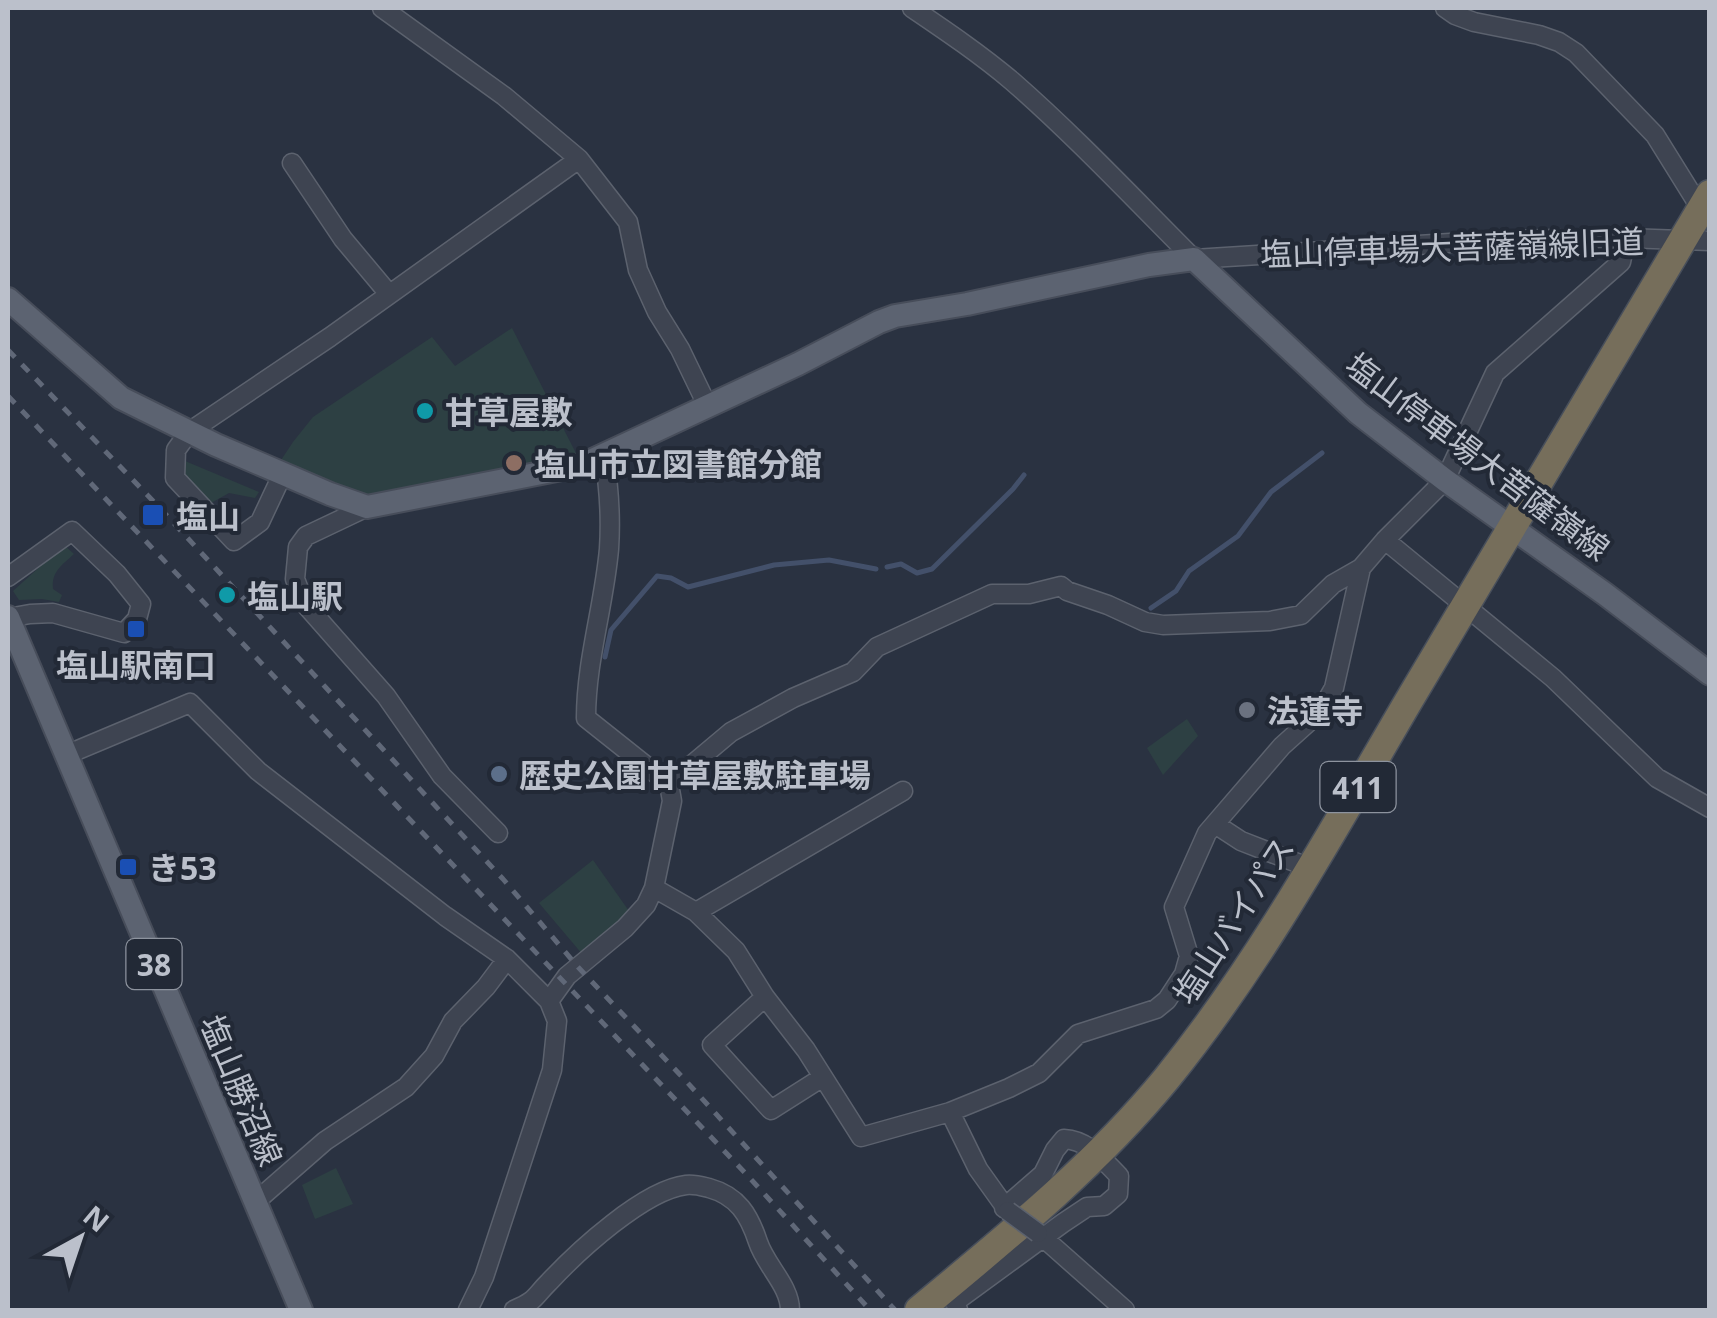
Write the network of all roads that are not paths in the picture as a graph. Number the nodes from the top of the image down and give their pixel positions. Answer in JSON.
{"nodes":[{"id":1,"x":382,"y":8,"type":"edge"},
{"id":2,"x":912,"y":8,"type":"edge"},
{"id":3,"x":1445,"y":8,"type":"edge"},
{"id":4,"x":579,"y":159,"type":"junction"},
{"id":5,"x":292,"y":163,"type":"dead end"},
{"id":6,"x":1705,"y":202,"type":"edge"},
{"id":7,"x":1626,"y":238,"type":"junction"},
{"id":8,"x":1696,"y":240,"type":"edge"},
{"id":9,"x":1194,"y":259,"type":"junction"},
{"id":10,"x":389,"y":294,"type":"junction"},
{"id":11,"x":8,"y":299,"type":"edge"},
{"id":12,"x":708,"y":407,"type":"junction"},
{"id":13,"x":189,"y":432,"type":"junction"},
{"id":14,"x":604,"y":457,"type":"junction"},
{"id":15,"x":283,"y":473,"type":"junction"},
{"id":16,"x":1445,"y":480,"type":"junction"},
{"id":17,"x":367,"y":507,"type":"junction"},
{"id":18,"x":1512,"y":528,"type":"junction"},
{"id":19,"x":1385,"y":540,"type":"junction"},
{"id":20,"x":1361,"y":568,"type":"junction"},
{"id":21,"x":8,"y":578,"type":"edge"},
{"id":22,"x":1466,"y":605,"type":"junction"},
{"id":23,"x":8,"y":617,"type":"edge"},
{"id":24,"x":1710,"y":674,"type":"edge"},
{"id":25,"x":66,"y":755,"type":"junction"},
{"id":26,"x":669,"y":784,"type":"junction"},
{"id":27,"x":903,"y":792,"type":"dead end"},
{"id":28,"x":1710,"y":808,"type":"edge"},
{"id":29,"x":1215,"y":824,"type":"junction"},
{"id":30,"x":498,"y":833,"type":"dead end"},
{"id":31,"x":1310,"y":868,"type":"junction"},
{"id":32,"x":654,"y":888,"type":"junction"},
{"id":33,"x":696,"y":912,"type":"junction"},
{"id":34,"x":507,"y":958,"type":"junction"},
{"id":35,"x":765,"y":997,"type":"junction"},
{"id":36,"x":549,"y":1001,"type":"junction"},
{"id":37,"x":824,"y":1077,"type":"junction"},
{"id":38,"x":950,"y":1112,"type":"junction"},
{"id":39,"x":1098,"y":1154,"type":"junction"},
{"id":40,"x":254,"y":1203,"type":"junction"},
{"id":41,"x":1006,"y":1210,"type":"junction"},
{"id":42,"x":1041,"y":1235,"type":"junction"},
{"id":43,"x":953,"y":1308,"type":"edge"},
{"id":44,"x":300,"y":1310,"type":"edge"},
{"id":45,"x":468,"y":1310,"type":"edge"},
{"id":46,"x":514,"y":1310,"type":"edge"},
{"id":47,"x":790,"y":1310,"type":"edge"},
{"id":48,"x":919,"y":1310,"type":"edge"},
{"id":49,"x":1125,"y":1310,"type":"edge"}],
"edges":[{"from":1,"to":4,"type":"street"},
{"from":2,"to":9,"type":"street"},
{"from":3,"to":6,"type":"street"},
{"from":4,"to":10,"type":"street"},
{"from":4,"to":12,"type":"street"},
{"from":5,"to":10,"type":"street"},
{"from":6,"to":8,"type":"highway","name":"塩山バイパス","number":"411"},
{"from":7,"to":8,"type":"street","name":"塩山停車場大菩薩嶺線旧道"},
{"from":7,"to":9,"type":"street","name":"塩山停車場大菩薩嶺線旧道"},
{"from":7,"to":16,"type":"street"},
{"from":8,"to":18,"type":"highway","name":"塩山バイパス","number":"411"},
{"from":9,"to":12,"type":"main road"},
{"from":9,"to":16,"type":"main road","name":"塩山停車場大菩薩嶺線"},
{"from":10,"to":13,"type":"street"},
{"from":11,"to":13,"type":"main road"},
{"from":12,"to":14,"type":"main road"},
{"from":13,"to":15,"type":"main road"},
{"from":13,"to":15,"type":"street"},
{"from":14,"to":17,"type":"main road"},
{"from":14,"to":26,"type":"street"},
{"from":15,"to":17,"type":"main road"},
{"from":16,"to":18,"type":"main road","name":"塩山停車場大菩薩嶺線"},
{"from":16,"to":19,"type":"street"},
{"from":17,"to":30,"type":"street"},
{"from":18,"to":22,"type":"highway","name":"塩山バイパス","number":"411"},
{"from":18,"to":24,"type":"main road","name":"塩山停車場大菩薩嶺線"},
{"from":19,"to":20,"type":"street"},
{"from":19,"to":22,"type":"street"},
{"from":20,"to":26,"type":"street"},
{"from":20,"to":29,"type":"street"},
{"from":21,"to":23,"type":"street"},
{"from":22,"to":28,"type":"street"},
{"from":22,"to":31,"type":"highway","name":"塩山バイパス","number":"411"},
{"from":23,"to":25,"type":"main road","name":"塩山勝沼線","number":"38"},
{"from":25,"to":34,"type":"street"},
{"from":25,"to":40,"type":"main road","name":"塩山勝沼線","number":"38"},
{"from":26,"to":32,"type":"street"},
{"from":27,"to":33,"type":"street"},
{"from":29,"to":31,"type":"street"},
{"from":29,"to":38,"type":"street"},
{"from":31,"to":39,"type":"highway","name":"塩山バイパス","number":"411"},
{"from":32,"to":33,"type":"street"},
{"from":32,"to":36,"type":"street"},
{"from":33,"to":35,"type":"street"},
{"from":34,"to":36,"type":"street"},
{"from":34,"to":40,"type":"street"},
{"from":35,"to":37,"type":"street"},
{"from":35,"to":37,"type":"street"},
{"from":36,"to":45,"type":"street"},
{"from":37,"to":38,"type":"street"},
{"from":38,"to":41,"type":"street"},
{"from":39,"to":41,"type":"street"},
{"from":39,"to":42,"type":"street"},
{"from":39,"to":48,"type":"highway","name":"塩山バイパス","number":"411"},
{"from":40,"to":44,"type":"main road","name":"塩山勝沼線","number":"38"},
{"from":41,"to":42,"type":"street","bridge":true},
{"from":42,"to":43,"type":"street"},
{"from":42,"to":49,"type":"street"},
{"from":46,"to":47,"type":"street"}]}
